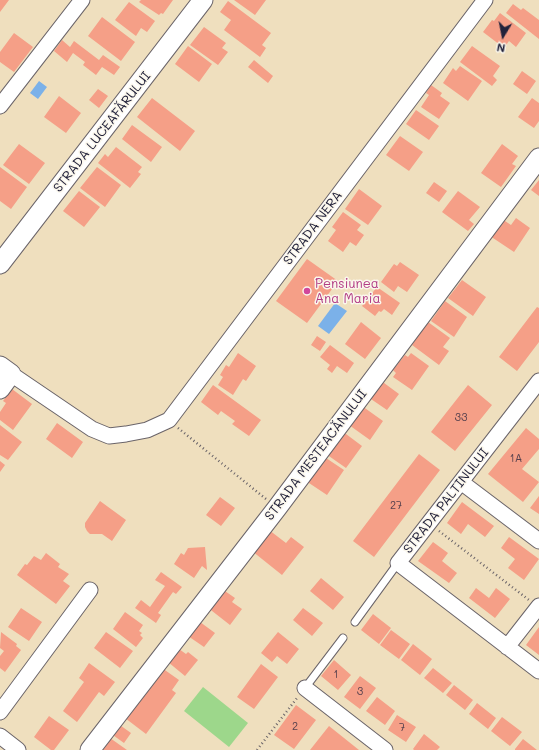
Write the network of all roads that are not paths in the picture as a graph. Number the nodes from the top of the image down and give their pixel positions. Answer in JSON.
{"nodes":[{"id":1,"x":82,"y":0,"type":"edge"},
{"id":2,"x":203,"y":0,"type":"edge"},
{"id":3,"x":485,"y":0,"type":"edge"},
{"id":4,"x":0,"y":106,"type":"edge"},
{"id":5,"x":539,"y":158,"type":"edge"},
{"id":6,"x":0,"y":264,"type":"edge"},
{"id":7,"x":6,"y":370,"type":"edge"},
{"id":8,"x":539,"y":381,"type":"edge"},
{"id":9,"x":0,"y":389,"type":"edge"},
{"id":10,"x":461,"y":482,"type":"junction"},
{"id":11,"x":539,"y":541,"type":"edge"},
{"id":12,"x":398,"y":563,"type":"junction"},
{"id":13,"x":90,"y":590,"type":"dead end"},
{"id":14,"x":539,"y":606,"type":"edge"},
{"id":15,"x":355,"y":622,"type":"dead end"},
{"id":16,"x":343,"y":638,"type":"dead end"},
{"id":17,"x":507,"y":647,"type":"junction"},
{"id":18,"x":539,"y":671,"type":"edge"},
{"id":19,"x":305,"y":688,"type":"joint"},
{"id":20,"x":0,"y":712,"type":"edge"},
{"id":21,"x":0,"y":736,"type":"edge"},
{"id":22,"x":18,"y":750,"type":"edge"},
{"id":23,"x":90,"y":750,"type":"edge"},
{"id":24,"x":385,"y":750,"type":"edge"}],
"edges":[{"from":1,"to":4,"type":"street"},
{"from":2,"to":6,"type":"street","name":"STRADA LUCEAFĂRULUI"},
{"from":3,"to":7,"type":"street","name":"STRADA NERA"},
{"from":5,"to":23,"type":"street","name":"STRADA MESTEACĂNULUI"},
{"from":7,"to":9,"type":"street"},
{"from":8,"to":10,"type":"street","name":"STRADA PALTINULUI"},
{"from":10,"to":11,"type":"street"},
{"from":10,"to":12,"type":"street","name":"STRADA PALTINULUI"},
{"from":12,"to":15,"type":"lane","name":"STRADA PALTINULUI"},
{"from":12,"to":17,"type":"street"},
{"from":13,"to":20,"type":"street"},
{"from":14,"to":17,"type":"street"},
{"from":16,"to":19,"type":"lane"},
{"from":17,"to":18,"type":"street"},
{"from":19,"to":24,"type":"street"},
{"from":21,"to":22,"type":"street"}]}
